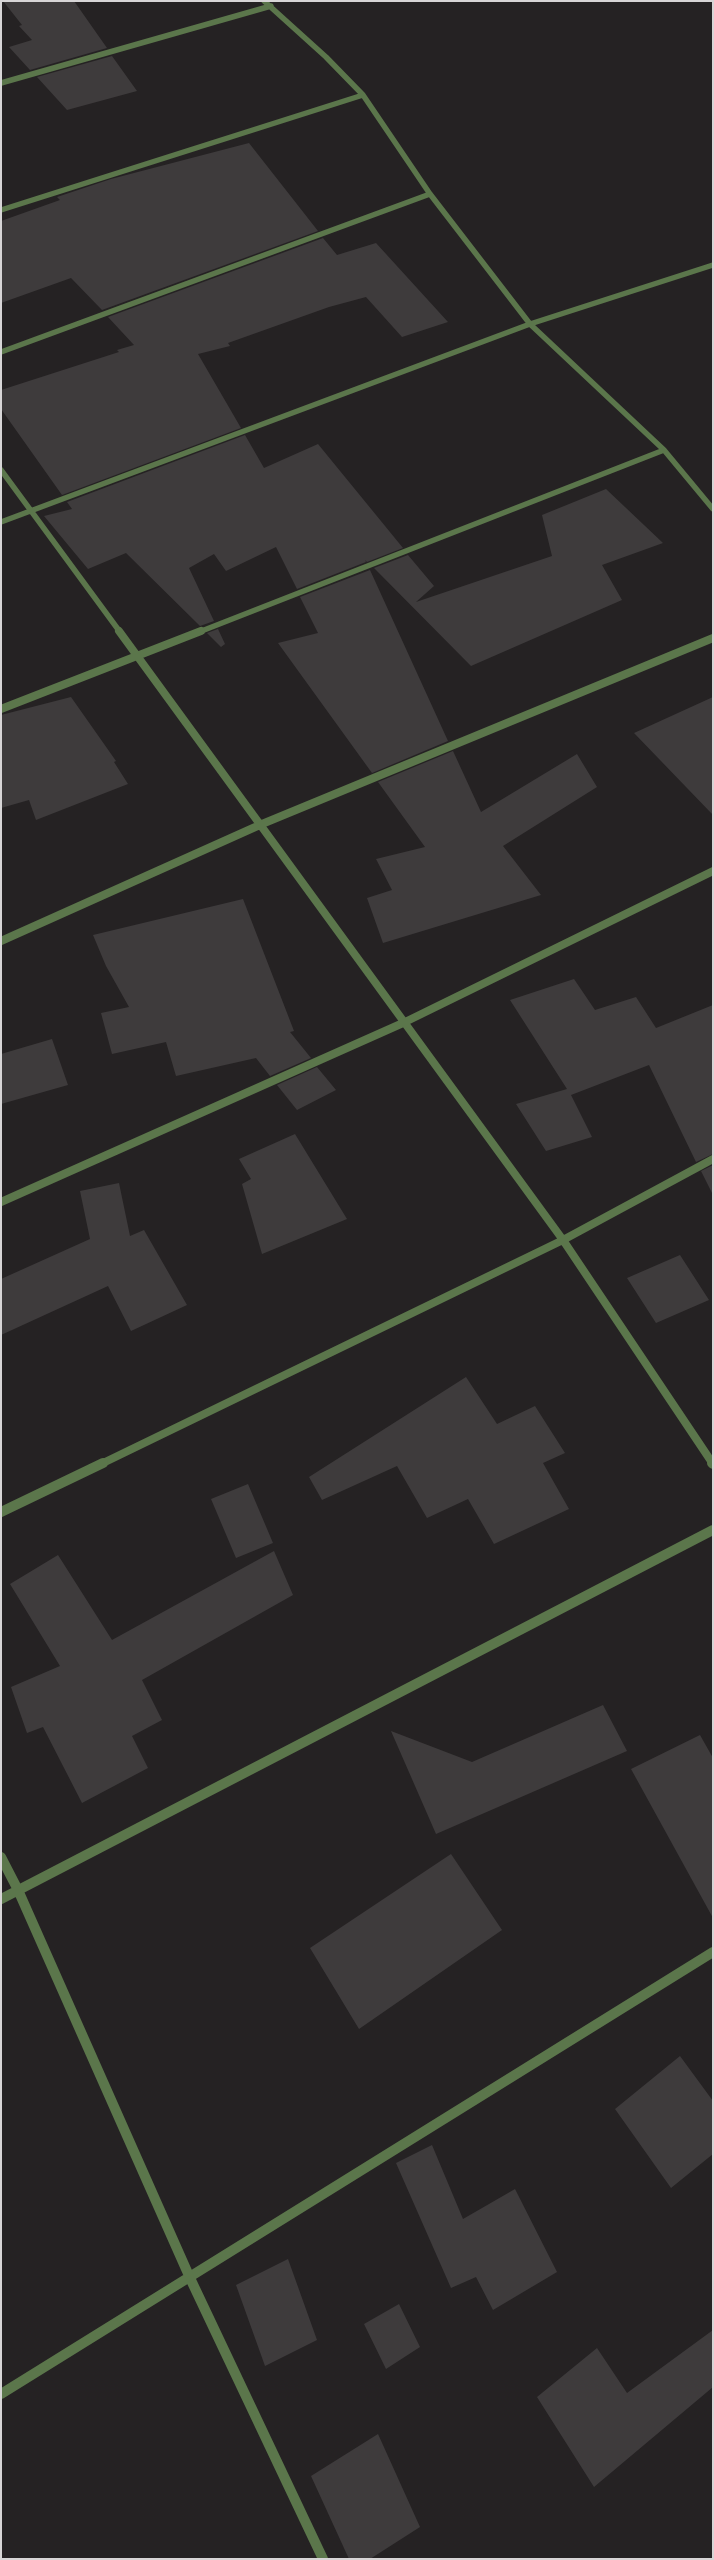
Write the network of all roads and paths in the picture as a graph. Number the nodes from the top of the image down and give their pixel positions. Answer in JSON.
{"nodes":[{"id":1,"x":264,"y":1,"type":"edge"},
{"id":2,"x":271,"y":6,"type":"junction"},
{"id":3,"x":1,"y":83,"type":"edge"},
{"id":4,"x":363,"y":95,"type":"junction"},
{"id":5,"x":430,"y":194,"type":"junction"},
{"id":6,"x":1,"y":210,"type":"edge"},
{"id":7,"x":713,"y":265,"type":"edge"},
{"id":8,"x":530,"y":324,"type":"junction"},
{"id":9,"x":1,"y":352,"type":"edge"},
{"id":10,"x":664,"y":450,"type":"junction"},
{"id":11,"x":1,"y":470,"type":"edge"},
{"id":12,"x":713,"y":509,"type":"edge"},
{"id":13,"x":30,"y":512,"type":"junction"},
{"id":14,"x":1,"y":522,"type":"edge"},
{"id":15,"x":713,"y":638,"type":"edge"},
{"id":16,"x":138,"y":655,"type":"junction"},
{"id":17,"x":1,"y":709,"type":"edge"},
{"id":18,"x":262,"y":824,"type":"junction"},
{"id":19,"x":713,"y":871,"type":"edge"},
{"id":20,"x":1,"y":941,"type":"edge"},
{"id":21,"x":403,"y":1023,"type":"junction"},
{"id":22,"x":713,"y":1159,"type":"edge"},
{"id":23,"x":1,"y":1202,"type":"edge"},
{"id":24,"x":563,"y":1240,"type":"junction"},
{"id":25,"x":713,"y":1464,"type":"edge"},
{"id":26,"x":1,"y":1512,"type":"edge"},
{"id":27,"x":713,"y":1530,"type":"edge"},
{"id":28,"x":1,"y":1857,"type":"edge"},
{"id":29,"x":18,"y":1890,"type":"junction"},
{"id":30,"x":1,"y":1899,"type":"edge"},
{"id":31,"x":713,"y":1952,"type":"edge"},
{"id":32,"x":190,"y":2278,"type":"junction"},
{"id":33,"x":1,"y":2394,"type":"edge"},
{"id":34,"x":323,"y":2559,"type":"edge"}],
"edges":[{"from":1,"to":2,"type":"street"},
{"from":2,"to":3,"type":"street"},
{"from":2,"to":4,"type":"street"},
{"from":4,"to":5,"type":"street"},
{"from":4,"to":6,"type":"street"},
{"from":5,"to":8,"type":"street"},
{"from":5,"to":9,"type":"street"},
{"from":7,"to":8,"type":"street"},
{"from":8,"to":10,"type":"street"},
{"from":8,"to":13,"type":"street"},
{"from":10,"to":12,"type":"street"},
{"from":10,"to":16,"type":"street"},
{"from":11,"to":13,"type":"street"},
{"from":13,"to":14,"type":"street"},
{"from":13,"to":16,"type":"street"},
{"from":15,"to":18,"type":"street"},
{"from":16,"to":17,"type":"street"},
{"from":16,"to":18,"type":"street"},
{"from":18,"to":20,"type":"street"},
{"from":18,"to":21,"type":"street"},
{"from":19,"to":21,"type":"street"},
{"from":21,"to":23,"type":"street"},
{"from":21,"to":24,"type":"street"},
{"from":22,"to":24,"type":"street"},
{"from":24,"to":25,"type":"street"},
{"from":24,"to":26,"type":"street"},
{"from":27,"to":29,"type":"street"},
{"from":28,"to":29,"type":"street"},
{"from":29,"to":30,"type":"street"},
{"from":29,"to":32,"type":"street"},
{"from":31,"to":32,"type":"street"},
{"from":32,"to":33,"type":"street"},
{"from":32,"to":34,"type":"street"}]}
